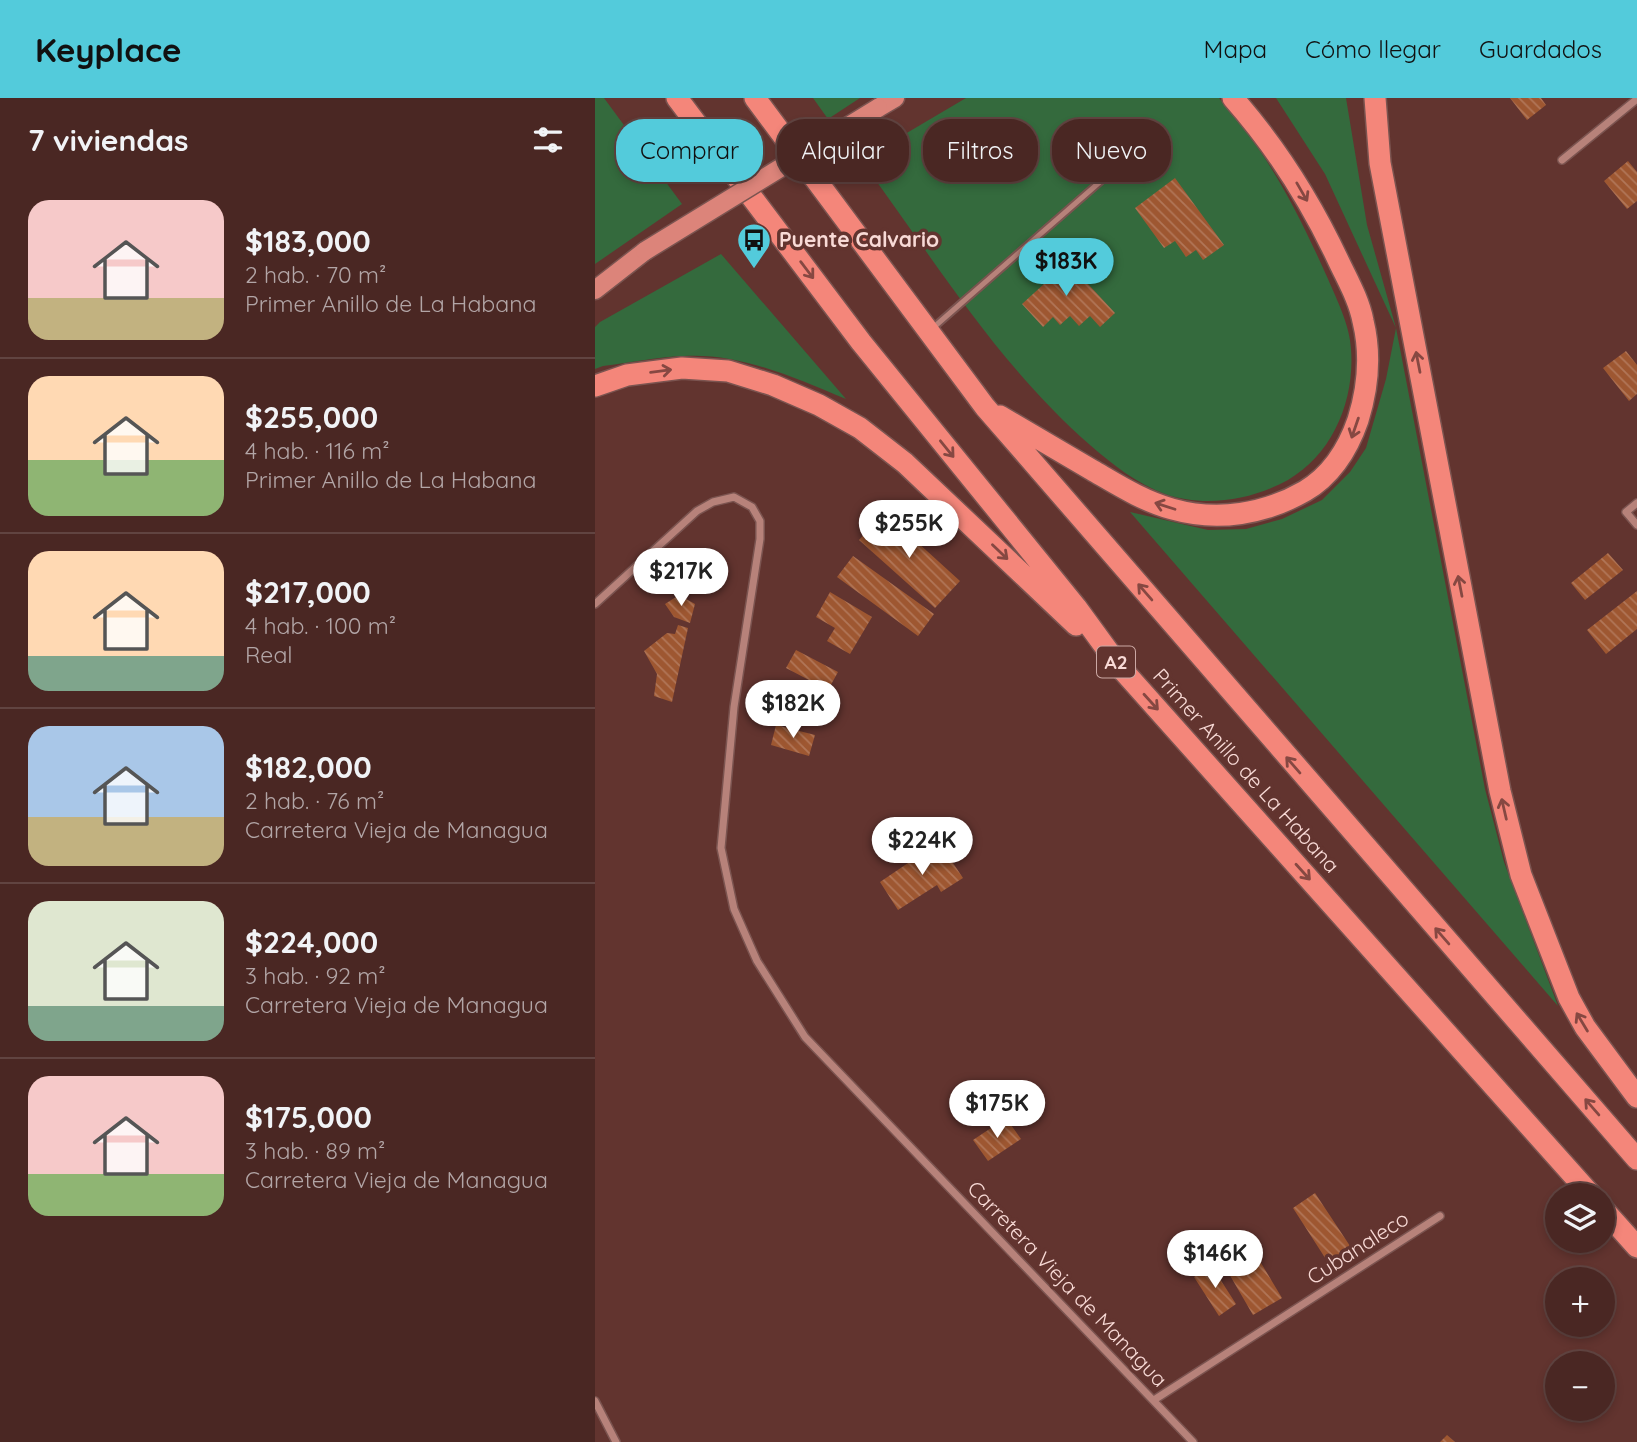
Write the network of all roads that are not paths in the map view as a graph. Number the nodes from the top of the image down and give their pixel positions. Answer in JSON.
{"nodes":[{"id":1,"x":677,"y":98,"type":"edge"},
{"id":2,"x":755,"y":98,"type":"edge"},
{"id":3,"x":895,"y":98,"type":"edge"},
{"id":4,"x":1233,"y":98,"type":"edge"},
{"id":5,"x":1375,"y":98,"type":"edge"},
{"id":6,"x":1637,"y":99,"type":"edge"},
{"id":7,"x":1562,"y":160,"type":"dead end"},
{"id":8,"x":1100,"y":182,"type":"edge"},
{"id":9,"x":595,"y":290,"type":"edge"},
{"id":10,"x":929,"y":332,"type":"junction"},
{"id":11,"x":595,"y":386,"type":"edge"},
{"id":12,"x":985,"y":407,"type":"junction"},
{"id":13,"x":1637,"y":503,"type":"edge"},
{"id":14,"x":1637,"y":525,"type":"edge"},
{"id":15,"x":595,"y":604,"type":"edge"},
{"id":16,"x":1119,"y":666,"type":"junction"},
{"id":17,"x":1637,"y":1097,"type":"edge"},
{"id":18,"x":1637,"y":1159,"type":"edge"},
{"id":19,"x":1580,"y":1183,"type":"edge"},
{"id":20,"x":1440,"y":1216,"type":"dead end"},
{"id":21,"x":1615,"y":1222,"type":"edge"},
{"id":22,"x":1637,"y":1247,"type":"edge"},
{"id":23,"x":1154,"y":1400,"type":"junction"},
{"id":24,"x":595,"y":1401,"type":"edge"},
{"id":25,"x":616,"y":1442,"type":"edge"},
{"id":26,"x":1193,"y":1442,"type":"edge"}],
"edges":[{"from":1,"to":16,"type":"highway","name":"Primer Anillo de La Habana","number":"A2","one_way":true},
{"from":2,"to":10,"type":"highway","name":"Primer Anillo de La Habana"},
{"from":3,"to":9,"type":"main road","bridge":true},
{"from":4,"to":12,"type":"highway","one_way":true},
{"from":17,"to":5,"type":"highway","one_way":true},
{"from":6,"to":7,"type":"street"},
{"from":8,"to":10,"type":"lane"},
{"from":10,"to":12,"type":"highway","name":"Primer Anillo de La Habana"},
{"from":11,"to":16,"type":"highway","one_way":true},
{"from":18,"to":12,"type":"highway","name":"Primer Anillo de La Habana","one_way":true},
{"from":13,"to":14,"type":"street"},
{"from":15,"to":23,"type":"street","name":"Carretera Vieja de Managua"},
{"from":16,"to":19,"type":"highway","name":"Primer Anillo de La Habana","number":"A2","one_way":true},
{"from":20,"to":23,"type":"street","name":"Cubanaleco"},
{"from":21,"to":22,"type":"highway"},
{"from":23,"to":26,"type":"street","name":"Carretera Vieja de Managua"},
{"from":24,"to":25,"type":"street"}]}
